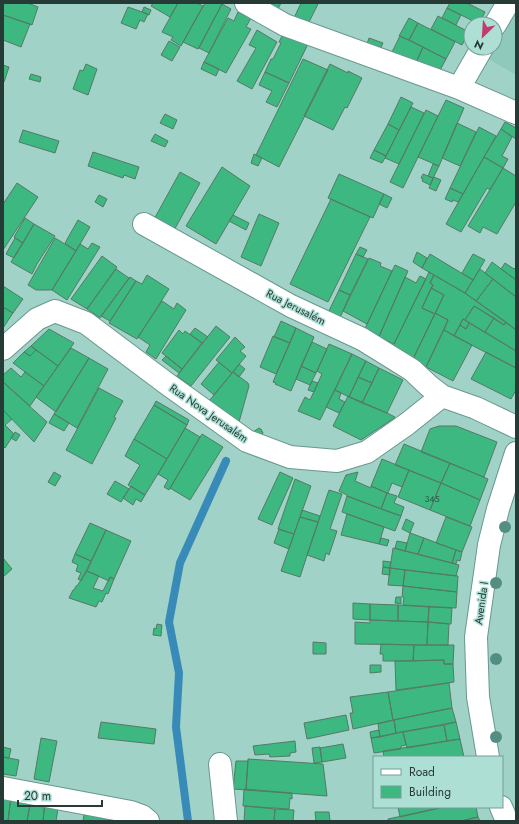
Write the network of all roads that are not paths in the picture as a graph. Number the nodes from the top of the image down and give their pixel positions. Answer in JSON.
{"nodes":[{"id":1,"x":246,"y":3,"type":"edge"},
{"id":2,"x":508,"y":3,"type":"edge"},
{"id":3,"x":500,"y":16,"type":"edge"},
{"id":4,"x":477,"y":56,"type":"edge"},
{"id":5,"x":459,"y":88,"type":"junction"},
{"id":6,"x":516,"y":113,"type":"edge"},
{"id":7,"x":144,"y":224,"type":"dead end"},
{"id":8,"x":3,"y":348,"type":"edge"},
{"id":9,"x":442,"y":396,"type":"junction"},
{"id":10,"x":516,"y":427,"type":"edge"},
{"id":11,"x":516,"y":453,"type":"edge"},
{"id":12,"x":488,"y":756,"type":"edge"},
{"id":13,"x":220,"y":764,"type":"dead end"},
{"id":14,"x":3,"y":788,"type":"edge"},
{"id":15,"x":501,"y":808,"type":"edge"},
{"id":16,"x":148,"y":821,"type":"edge"},
{"id":17,"x":226,"y":821,"type":"edge"},
{"id":18,"x":507,"y":821,"type":"edge"}],
"edges":[{"from":1,"to":5,"type":"street"},
{"from":2,"to":3,"type":"street"},
{"from":4,"to":5,"type":"street"},
{"from":5,"to":6,"type":"street"},
{"from":7,"to":9,"type":"street","name":"Rua Jerusalém"},
{"from":8,"to":9,"type":"street","name":"Rua Nova Jerusalém"},
{"from":9,"to":10,"type":"street"},
{"from":11,"to":12,"type":"street","name":"Avenida I"},
{"from":13,"to":17,"type":"street"},
{"from":14,"to":16,"type":"street"},
{"from":15,"to":18,"type":"street"}]}
